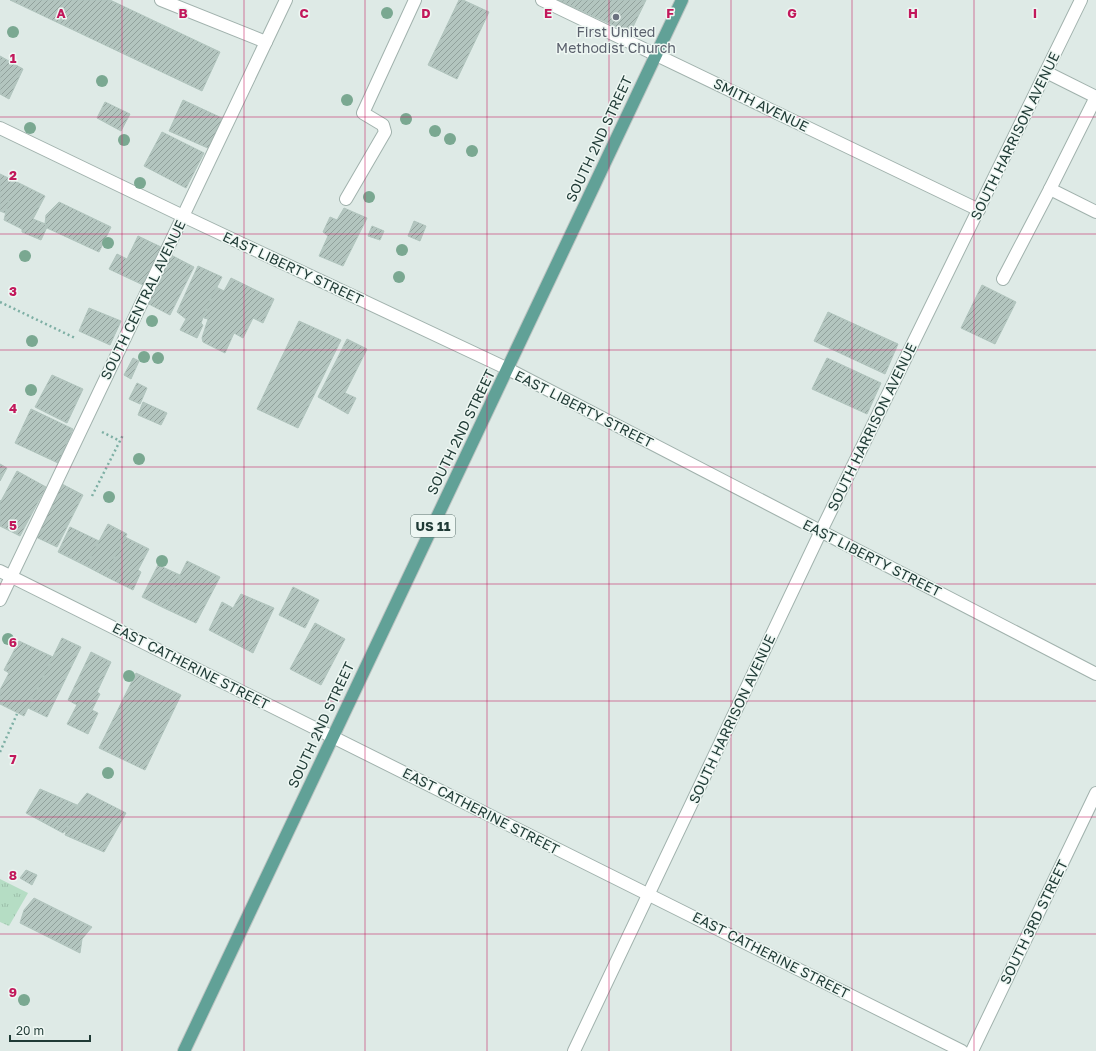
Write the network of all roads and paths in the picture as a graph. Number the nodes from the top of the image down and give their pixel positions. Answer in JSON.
{"nodes":[{"id":1,"x":161,"y":0,"type":"edge"},
{"id":2,"x":286,"y":0,"type":"edge"},
{"id":3,"x":415,"y":0,"type":"edge"},
{"id":4,"x":542,"y":0,"type":"edge"},
{"id":5,"x":682,"y":0,"type":"edge"},
{"id":6,"x":1081,"y":0,"type":"edge"},
{"id":7,"x":266,"y":42,"type":"junction"},
{"id":8,"x":655,"y":55,"type":"junction"},
{"id":9,"x":1046,"y":72,"type":"junction"},
{"id":10,"x":0,"y":128,"type":"edge"},
{"id":11,"x":1050,"y":189,"type":"junction"},
{"id":12,"x":346,"y":199,"type":"dead end"},
{"id":13,"x":979,"y":210,"type":"junction"},
{"id":14,"x":1096,"y":212,"type":"edge"},
{"id":15,"x":183,"y":216,"type":"junction"},
{"id":16,"x":1003,"y":279,"type":"dead end"},
{"id":17,"x":0,"y":302,"type":"edge"},
{"id":18,"x":75,"y":338,"type":"dead end"},
{"id":19,"x":508,"y":369,"type":"junction"},
{"id":20,"x":96,"y":429,"type":"dead end"},
{"id":21,"x":123,"y":435,"type":"dead end"},
{"id":22,"x":120,"y":441,"type":"junction"},
{"id":23,"x":92,"y":496,"type":"dead end"},
{"id":24,"x":821,"y":531,"type":"junction"},
{"id":25,"x":0,"y":571,"type":"edge"},
{"id":26,"x":12,"y":576,"type":"junction"},
{"id":27,"x":0,"y":600,"type":"edge"},
{"id":28,"x":1096,"y":674,"type":"edge"},
{"id":29,"x":16,"y":714,"type":"dead end"},
{"id":30,"x":332,"y":736,"type":"junction"},
{"id":31,"x":0,"y":752,"type":"edge"},
{"id":32,"x":1096,"y":793,"type":"edge"},
{"id":33,"x":649,"y":894,"type":"junction"},
{"id":34,"x":184,"y":1051,"type":"edge"},
{"id":35,"x":574,"y":1051,"type":"edge"},
{"id":36,"x":962,"y":1051,"type":"edge"},
{"id":37,"x":972,"y":1051,"type":"edge"}],
"edges":[{"from":1,"to":7,"type":"street"},
{"from":2,"to":7,"type":"street","name":"SOUTH CENTRAL AVENUE"},
{"from":3,"to":12,"type":"street"},
{"from":4,"to":8,"type":"street","name":"SMITH AVENUE"},
{"from":5,"to":8,"type":"main road","name":"SOUTH 2ND STREET","number":"US 11"},
{"from":6,"to":9,"type":"street","name":"SOUTH HARRISON AVENUE"},
{"from":7,"to":15,"type":"street","name":"SOUTH CENTRAL AVENUE"},
{"from":8,"to":13,"type":"street","name":"SMITH AVENUE"},
{"from":8,"to":19,"type":"main road","name":"SOUTH 2ND STREET","number":"US 11"},
{"from":9,"to":11,"type":"street"},
{"from":9,"to":13,"type":"street","name":"SOUTH HARRISON AVENUE"},
{"from":10,"to":15,"type":"street","name":"EAST LIBERTY STREET"},
{"from":11,"to":14,"type":"street"},
{"from":11,"to":16,"type":"street"},
{"from":13,"to":24,"type":"street","name":"SOUTH HARRISON AVENUE"},
{"from":15,"to":19,"type":"street","name":"EAST LIBERTY STREET"},
{"from":15,"to":26,"type":"street","name":"SOUTH CENTRAL AVENUE"},
{"from":17,"to":18,"type":"path"},
{"from":19,"to":24,"type":"street","name":"EAST LIBERTY STREET"},
{"from":19,"to":30,"type":"main road","name":"SOUTH 2ND STREET","number":"US 11"},
{"from":20,"to":22,"type":"path"},
{"from":21,"to":22,"type":"path"},
{"from":22,"to":23,"type":"path"},
{"from":24,"to":28,"type":"street","name":"EAST LIBERTY STREET"},
{"from":24,"to":33,"type":"street","name":"SOUTH HARRISON AVENUE"},
{"from":25,"to":26,"type":"street","name":"EAST CATHERINE STREET"},
{"from":26,"to":27,"type":"street","name":"SOUTH CENTRAL AVENUE"},
{"from":26,"to":30,"type":"street","name":"EAST CATHERINE STREET"},
{"from":29,"to":31,"type":"path"},
{"from":30,"to":33,"type":"street","name":"EAST CATHERINE STREET"},
{"from":30,"to":34,"type":"main road","name":"SOUTH 2ND STREET","number":"US 11"},
{"from":32,"to":37,"type":"street","name":"SOUTH 3RD STREET"},
{"from":33,"to":35,"type":"street","name":"SOUTH HARRISON AVENUE"},
{"from":33,"to":36,"type":"street","name":"EAST CATHERINE STREET"}]}
